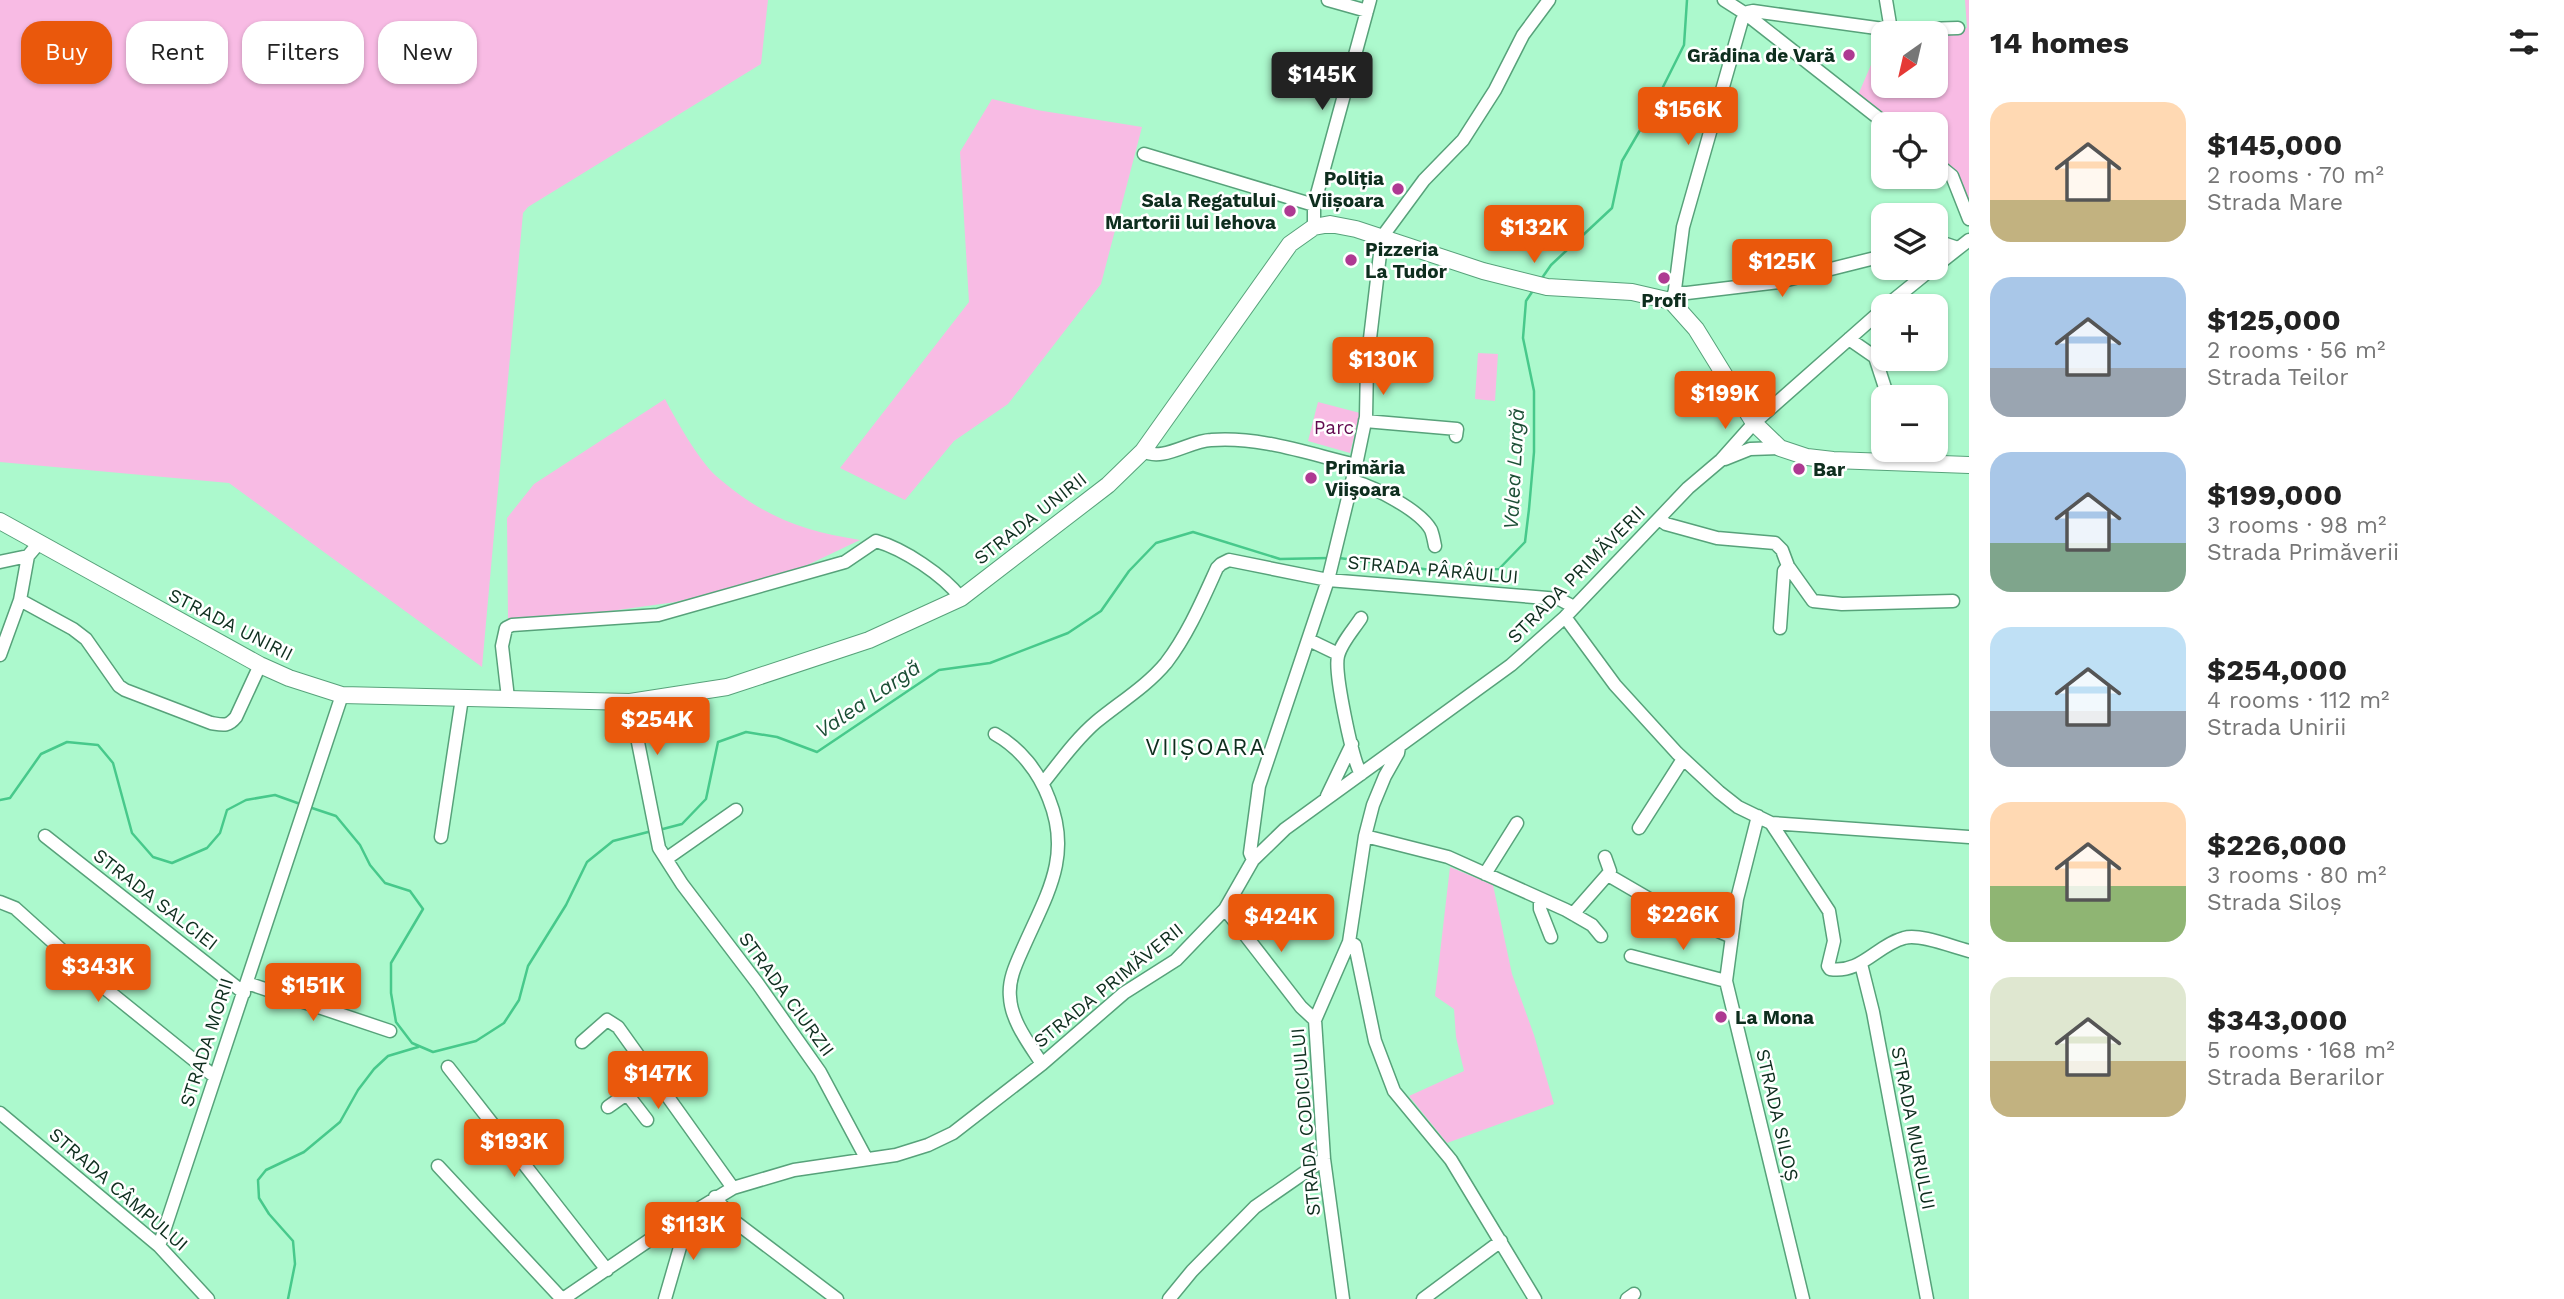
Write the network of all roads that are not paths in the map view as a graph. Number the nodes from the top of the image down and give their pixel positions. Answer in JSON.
{"nodes":[{"id":1,"x":1328,"y":0,"type":"edge"},
{"id":2,"x":1549,"y":0,"type":"edge"},
{"id":3,"x":1724,"y":0,"type":"edge"},
{"id":4,"x":1886,"y":0,"type":"edge"},
{"id":5,"x":1369,"y":6,"type":"edge"},
{"id":6,"x":1745,"y":14,"type":"junction"},
{"id":7,"x":1890,"y":21,"type":"edge"},
{"id":8,"x":1871,"y":27,"type":"edge"},
{"id":9,"x":1948,"y":28,"type":"edge"},
{"id":10,"x":1958,"y":28,"type":"dead end"},
{"id":11,"x":1871,"y":112,"type":"edge"},
{"id":12,"x":1144,"y":154,"type":"dead end"},
{"id":13,"x":1948,"y":173,"type":"edge"},
{"id":14,"x":1314,"y":205,"type":"junction"},
{"id":15,"x":1969,"y":219,"type":"edge"},
{"id":16,"x":1314,"y":228,"type":"junction"},
{"id":17,"x":1382,"y":237,"type":"junction"},
{"id":18,"x":1969,"y":240,"type":"edge"},
{"id":19,"x":1948,"y":245,"type":"edge"},
{"id":20,"x":1958,"y":248,"type":"junction"},
{"id":21,"x":1948,"y":256,"type":"edge"},
{"id":22,"x":1871,"y":259,"type":"edge"},
{"id":23,"x":1918,"y":280,"type":"edge"},
{"id":24,"x":1902,"y":294,"type":"edge"},
{"id":25,"x":1673,"y":297,"type":"junction"},
{"id":26,"x":1871,"y":320,"type":"edge"},
{"id":27,"x":1849,"y":339,"type":"junction"},
{"id":28,"x":1884,"y":385,"type":"edge"},
{"id":29,"x":1365,"y":421,"type":"junction"},
{"id":30,"x":1754,"y":423,"type":"junction"},
{"id":31,"x":1456,"y":436,"type":"dead end"},
{"id":32,"x":1780,"y":448,"type":"junction"},
{"id":33,"x":1143,"y":451,"type":"junction"},
{"id":34,"x":1871,"y":457,"type":"edge"},
{"id":35,"x":1721,"y":460,"type":"junction"},
{"id":36,"x":1940,"y":462,"type":"edge"},
{"id":37,"x":1356,"y":465,"type":"junction"},
{"id":38,"x":1969,"y":466,"type":"edge"},
{"id":39,"x":1353,"y":481,"type":"junction"},
{"id":40,"x":1659,"y":519,"type":"junction"},
{"id":41,"x":0,"y":522,"type":"edge"},
{"id":42,"x":1435,"y":546,"type":"dead end"},
{"id":43,"x":33,"y":550,"type":"junction"},
{"id":44,"x":0,"y":562,"type":"edge"},
{"id":45,"x":1788,"y":566,"type":"junction"},
{"id":46,"x":1329,"y":575,"type":"junction"},
{"id":47,"x":961,"y":598,"type":"junction"},
{"id":48,"x":20,"y":600,"type":"junction"},
{"id":49,"x":1953,"y":601,"type":"dead end"},
{"id":50,"x":1574,"y":607,"type":"junction"},
{"id":51,"x":1565,"y":617,"type":"junction"},
{"id":52,"x":1361,"y":618,"type":"dead end"},
{"id":53,"x":1780,"y":628,"type":"dead end"},
{"id":54,"x":1309,"y":640,"type":"junction"},
{"id":55,"x":1338,"y":653,"type":"junction"},
{"id":56,"x":0,"y":655,"type":"edge"},
{"id":57,"x":260,"y":665,"type":"junction"},
{"id":58,"x":342,"y":695,"type":"junction"},
{"id":59,"x":462,"y":698,"type":"junction"},
{"id":60,"x":508,"y":698,"type":"junction"},
{"id":61,"x":630,"y":702,"type":"junction"},
{"id":62,"x":995,"y":734,"type":"dead end"},
{"id":63,"x":1352,"y":744,"type":"junction"},
{"id":64,"x":1399,"y":747,"type":"junction"},
{"id":65,"x":1684,"y":760,"type":"junction"},
{"id":66,"x":1361,"y":774,"type":"junction"},
{"id":67,"x":1043,"y":783,"type":"junction"},
{"id":68,"x":1326,"y":800,"type":"junction"},
{"id":69,"x":736,"y":810,"type":"dead end"},
{"id":70,"x":1758,"y":816,"type":"junction"},
{"id":71,"x":1517,"y":823,"type":"dead end"},
{"id":72,"x":1771,"y":823,"type":"junction"},
{"id":73,"x":1639,"y":828,"type":"dead end"},
{"id":74,"x":45,"y":836,"type":"dead end"},
{"id":75,"x":1365,"y":836,"type":"junction"},
{"id":76,"x":441,"y":837,"type":"dead end"},
{"id":77,"x":1969,"y":837,"type":"edge"},
{"id":78,"x":1605,"y":857,"type":"dead end"},
{"id":79,"x":666,"y":859,"type":"junction"},
{"id":80,"x":1254,"y":860,"type":"junction"},
{"id":81,"x":1485,"y":874,"type":"junction"},
{"id":82,"x":1608,"y":875,"type":"junction"},
{"id":83,"x":1540,"y":899,"type":"junction"},
{"id":84,"x":0,"y":902,"type":"edge"},
{"id":85,"x":1225,"y":909,"type":"junction"},
{"id":86,"x":1573,"y":914,"type":"junction"},
{"id":87,"x":1601,"y":936,"type":"dead end"},
{"id":88,"x":1551,"y":937,"type":"dead end"},
{"id":89,"x":1732,"y":937,"type":"junction"},
{"id":90,"x":1349,"y":942,"type":"junction"},
{"id":91,"x":1969,"y":951,"type":"edge"},
{"id":92,"x":1630,"y":956,"type":"dead end"},
{"id":93,"x":1861,"y":964,"type":"junction"},
{"id":94,"x":1726,"y":981,"type":"junction"},
{"id":95,"x":245,"y":988,"type":"junction"},
{"id":96,"x":1315,"y":1020,"type":"junction"},
{"id":97,"x":390,"y":1031,"type":"dead end"},
{"id":98,"x":582,"y":1041,"type":"dead end"},
{"id":99,"x":1042,"y":1064,"type":"junction"},
{"id":100,"x":448,"y":1067,"type":"dead end"},
{"id":101,"x":652,"y":1076,"type":"junction"},
{"id":102,"x":215,"y":1077,"type":"junction"},
{"id":103,"x":627,"y":1094,"type":"junction"},
{"id":104,"x":608,"y":1107,"type":"dead end"},
{"id":105,"x":0,"y":1113,"type":"edge"},
{"id":106,"x":647,"y":1120,"type":"dead end"},
{"id":107,"x":866,"y":1158,"type":"junction"},
{"id":108,"x":1324,"y":1159,"type":"junction"},
{"id":109,"x":438,"y":1166,"type":"dead end"},
{"id":110,"x":733,"y":1188,"type":"junction"},
{"id":111,"x":715,"y":1197,"type":"junction"},
{"id":112,"x":690,"y":1216,"type":"junction"},
{"id":113,"x":1501,"y":1241,"type":"junction"},
{"id":114,"x":159,"y":1246,"type":"junction"},
{"id":115,"x":607,"y":1270,"type":"junction"},
{"id":116,"x":208,"y":1299,"type":"edge"},
{"id":117,"x":562,"y":1299,"type":"edge"},
{"id":118,"x":665,"y":1299,"type":"edge"},
{"id":119,"x":837,"y":1299,"type":"edge"},
{"id":120,"x":1169,"y":1299,"type":"edge"},
{"id":121,"x":1343,"y":1299,"type":"edge"},
{"id":122,"x":1423,"y":1299,"type":"edge"},
{"id":123,"x":1535,"y":1299,"type":"edge"},
{"id":124,"x":1803,"y":1299,"type":"edge"},
{"id":125,"x":1927,"y":1299,"type":"edge"}],
"edges":[{"from":1,"to":5,"type":"street"},
{"from":2,"to":17,"type":"street"},
{"from":3,"to":6,"type":"street"},
{"from":4,"to":7,"type":"street"},
{"from":5,"to":14,"type":"street"},
{"from":6,"to":8,"type":"street"},
{"from":6,"to":11,"type":"street"},
{"from":6,"to":25,"type":"street"},
{"from":9,"to":10,"type":"street"},
{"from":12,"to":14,"type":"street"},
{"from":13,"to":15,"type":"street"},
{"from":14,"to":16,"type":"street"},
{"from":16,"to":17,"type":"main road"},
{"from":16,"to":33,"type":"main road","name":"STRADA UNIRII"},
{"from":17,"to":25,"type":"main road"},
{"from":17,"to":29,"type":"street"},
{"from":18,"to":20,"type":"street"},
{"from":19,"to":20,"type":"street"},
{"from":20,"to":21,"type":"street"},
{"from":22,"to":25,"type":"street"},
{"from":23,"to":24,"type":"street"},
{"from":25,"to":30,"type":"main road"},
{"from":26,"to":27,"type":"street"},
{"from":27,"to":28,"type":"street"},
{"from":27,"to":30,"type":"street"},
{"from":29,"to":31,"type":"street"},
{"from":29,"to":37,"type":"street"},
{"from":30,"to":32,"type":"main road"},
{"from":30,"to":35,"type":"street"},
{"from":32,"to":34,"type":"main road"},
{"from":32,"to":35,"type":"street"},
{"from":33,"to":37,"type":"street"},
{"from":33,"to":47,"type":"main road","name":"STRADA UNIRII"},
{"from":35,"to":40,"type":"street","name":"STRADA PRIMĂVERII"},
{"from":36,"to":38,"type":"main road"},
{"from":37,"to":39,"type":"street"},
{"from":39,"to":42,"type":"street"},
{"from":39,"to":46,"type":"street"},
{"from":40,"to":45,"type":"street"},
{"from":40,"to":50,"type":"street","name":"STRADA PRIMĂVERII"},
{"from":41,"to":43,"type":"main road","name":"STRADA UNIRII"},
{"from":43,"to":44,"type":"street"},
{"from":43,"to":48,"type":"street"},
{"from":43,"to":57,"type":"main road","name":"STRADA UNIRII"},
{"from":45,"to":49,"type":"street"},
{"from":45,"to":53,"type":"street"},
{"from":46,"to":50,"type":"street","name":"STRADA PÂRÂULUI"},
{"from":46,"to":54,"type":"street"},
{"from":46,"to":67,"type":"street","name":"STRADA PÂRÂULUI"},
{"from":47,"to":60,"type":"street"},
{"from":47,"to":61,"type":"main road","name":"STRADA UNIRII"},
{"from":48,"to":56,"type":"street"},
{"from":48,"to":57,"type":"street"},
{"from":50,"to":51,"type":"street","name":"STRADA PRIMĂVERII"},
{"from":51,"to":64,"type":"street","name":"STRADA PRIMĂVERII"},
{"from":51,"to":65,"type":"street"},
{"from":52,"to":55,"type":"street"},
{"from":54,"to":55,"type":"street"},
{"from":54,"to":80,"type":"street"},
{"from":55,"to":63,"type":"street"},
{"from":57,"to":58,"type":"main road","name":"STRADA UNIRII"},
{"from":58,"to":59,"type":"main road","name":"STRADA UNIRII"},
{"from":58,"to":95,"type":"street","name":"STRADA MORII"},
{"from":59,"to":60,"type":"main road","name":"STRADA UNIRII"},
{"from":59,"to":76,"type":"street"},
{"from":60,"to":61,"type":"main road","name":"STRADA UNIRII"},
{"from":61,"to":79,"type":"street","name":"STRADA CIURZII"},
{"from":62,"to":67,"type":"street"},
{"from":63,"to":66,"type":"street"},
{"from":63,"to":68,"type":"street"},
{"from":64,"to":66,"type":"street","name":"STRADA PRIMĂVERII"},
{"from":64,"to":75,"type":"street","name":"STRADA CODICIULUI"},
{"from":65,"to":70,"type":"street"},
{"from":65,"to":73,"type":"street"},
{"from":66,"to":68,"type":"street","name":"STRADA PRIMĂVERII"},
{"from":67,"to":99,"type":"street"},
{"from":68,"to":80,"type":"street","name":"STRADA PRIMĂVERII"},
{"from":69,"to":79,"type":"street"},
{"from":70,"to":72,"type":"street"},
{"from":70,"to":89,"type":"street","name":"STRADA SILOȘ"},
{"from":71,"to":81,"type":"street"},
{"from":72,"to":77,"type":"street"},
{"from":72,"to":93,"type":"street"},
{"from":74,"to":95,"type":"street","name":"STRADA SALCIEI"},
{"from":75,"to":81,"type":"street"},
{"from":75,"to":90,"type":"street","name":"STRADA CODICIULUI"},
{"from":78,"to":82,"type":"street"},
{"from":79,"to":107,"type":"street","name":"STRADA CIURZII"},
{"from":80,"to":85,"type":"street","name":"STRADA PRIMĂVERII"},
{"from":81,"to":83,"type":"street"},
{"from":82,"to":86,"type":"street"},
{"from":82,"to":89,"type":"street"},
{"from":83,"to":86,"type":"street"},
{"from":83,"to":88,"type":"street"},
{"from":84,"to":102,"type":"street"},
{"from":85,"to":96,"type":"street"},
{"from":85,"to":99,"type":"street","name":"STRADA PRIMĂVERII"},
{"from":86,"to":87,"type":"street"},
{"from":89,"to":94,"type":"street","name":"STRADA SILOȘ"},
{"from":90,"to":96,"type":"street","name":"STRADA CODICIULUI"},
{"from":90,"to":113,"type":"street"},
{"from":91,"to":93,"type":"street"},
{"from":92,"to":94,"type":"street"},
{"from":93,"to":125,"type":"street","name":"STRADA MURULUI"},
{"from":94,"to":124,"type":"street","name":"STRADA SILOȘ"},
{"from":95,"to":97,"type":"street","name":"STRADA SALCIEI"},
{"from":95,"to":102,"type":"street","name":"STRADA MORII"},
{"from":96,"to":108,"type":"street","name":"STRADA CODICIULUI"},
{"from":98,"to":101,"type":"street"},
{"from":99,"to":107,"type":"street","name":"STRADA PRIMĂVERII"},
{"from":100,"to":115,"type":"street"},
{"from":101,"to":103,"type":"street"},
{"from":101,"to":110,"type":"street"},
{"from":102,"to":114,"type":"street","name":"STRADA MORII"},
{"from":103,"to":104,"type":"street"},
{"from":103,"to":106,"type":"street"},
{"from":105,"to":114,"type":"street","name":"STRADA CÂMPULUI"},
{"from":107,"to":110,"type":"street","name":"STRADA PRIMĂVERII"},
{"from":108,"to":120,"type":"street"},
{"from":108,"to":121,"type":"street","name":"STRADA CODICIULUI"},
{"from":109,"to":117,"type":"street"},
{"from":110,"to":111,"type":"street","name":"STRADA PRIMĂVERII"},
{"from":111,"to":112,"type":"street","name":"STRADA PRIMĂVERII"},
{"from":111,"to":119,"type":"street"},
{"from":112,"to":115,"type":"street","name":"STRADA PRIMĂVERII"},
{"from":112,"to":118,"type":"street"},
{"from":113,"to":122,"type":"street"},
{"from":113,"to":123,"type":"street"},
{"from":114,"to":116,"type":"street","name":"STRADA CÂMPULUI"},
{"from":115,"to":117,"type":"street","name":"STRADA PRIMĂVERII"}]}
